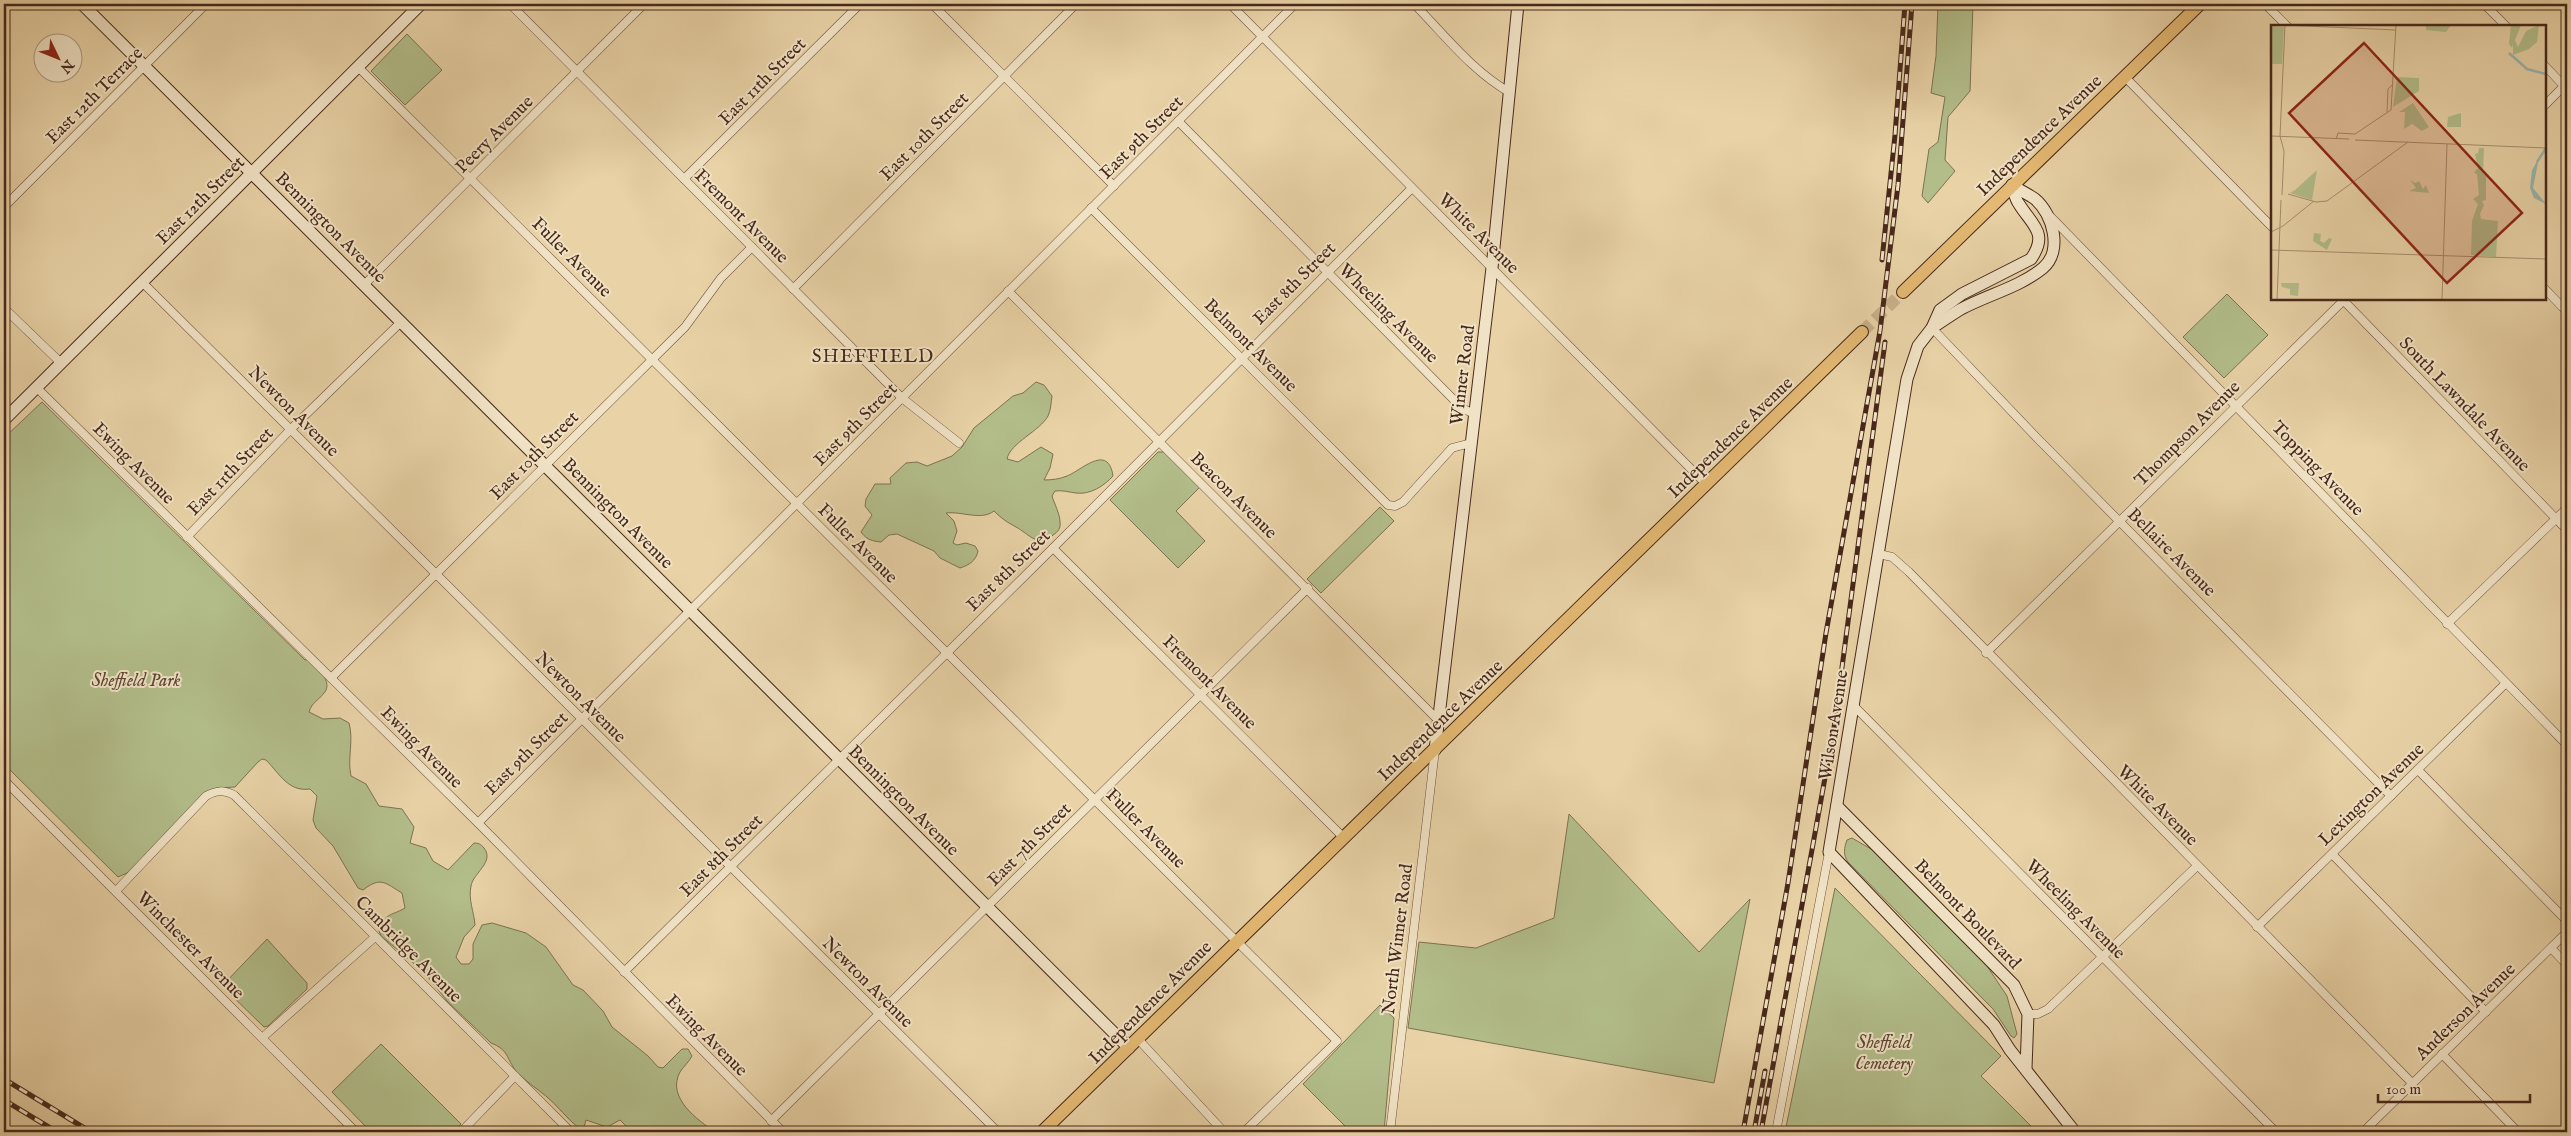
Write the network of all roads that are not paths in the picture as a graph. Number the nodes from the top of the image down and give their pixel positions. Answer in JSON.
{"nodes":[{"id":1,"x":82,"y":4,"type":"edge"},
{"id":2,"x":206,"y":4,"type":"edge"},
{"id":3,"x":421,"y":4,"type":"edge"},
{"id":4,"x":510,"y":4,"type":"edge"},
{"id":5,"x":644,"y":4,"type":"edge"},
{"id":6,"x":860,"y":4,"type":"edge"},
{"id":7,"x":932,"y":4,"type":"edge"},
{"id":8,"x":1076,"y":4,"type":"edge"},
{"id":9,"x":1230,"y":4,"type":"edge"},
{"id":10,"x":1295,"y":4,"type":"edge"},
{"id":11,"x":1414,"y":4,"type":"edge"},
{"id":12,"x":1518,"y":4,"type":"edge"},
{"id":13,"x":2200,"y":4,"type":"edge"},
{"id":14,"x":2265,"y":4,"type":"edge"},
{"id":15,"x":2484,"y":4,"type":"edge"},
{"id":16,"x":2286,"y":25,"type":"edge"},
{"id":17,"x":2505,"y":25,"type":"edge"},
{"id":18,"x":1263,"y":36,"type":"junction"},
{"id":19,"x":144,"y":66,"type":"junction"},
{"id":20,"x":358,"y":67,"type":"junction"},
{"id":21,"x":2546,"y":67,"type":"edge"},
{"id":22,"x":577,"y":71,"type":"junction"},
{"id":23,"x":1004,"y":76,"type":"junction"},
{"id":24,"x":2125,"y":77,"type":"junction"},
{"id":25,"x":2566,"y":86,"type":"edge"},
{"id":26,"x":1509,"y":92,"type":"junction"},
{"id":27,"x":2546,"y":104,"type":"edge"},
{"id":28,"x":1178,"y":121,"type":"junction"},
{"id":29,"x":252,"y":173,"type":"junction"},
{"id":30,"x":471,"y":178,"type":"junction"},
{"id":31,"x":684,"y":179,"type":"junction"},
{"id":32,"x":2012,"y":185,"type":"junction"},
{"id":33,"x":1114,"y":186,"type":"junction"},
{"id":34,"x":1412,"y":188,"type":"junction"},
{"id":35,"x":4,"y":208,"type":"edge"},
{"id":36,"x":1091,"y":208,"type":"junction"},
{"id":37,"x":2046,"y":212,"type":"junction"},
{"id":38,"x":2271,"y":226,"type":"edge"},
{"id":39,"x":752,"y":247,"type":"junction"},
{"id":40,"x":1492,"y":268,"type":"junction"},
{"id":41,"x":1327,"y":272,"type":"junction"},
{"id":42,"x":142,"y":282,"type":"junction"},
{"id":43,"x":364,"y":285,"type":"junction"},
{"id":44,"x":793,"y":289,"type":"junction"},
{"id":45,"x":2546,"y":290,"type":"edge"},
{"id":46,"x":1008,"y":291,"type":"junction"},
{"id":47,"x":1903,"y":292,"type":"tunnel mouth"},
{"id":48,"x":2343,"y":300,"type":"edge"},
{"id":49,"x":2345,"y":300,"type":"edge"},
{"id":50,"x":4,"y":308,"type":"edge"},
{"id":51,"x":2567,"y":312,"type":"edge"},
{"id":52,"x":401,"y":322,"type":"junction"},
{"id":53,"x":1932,"y":328,"type":"junction"},
{"id":54,"x":1862,"y":332,"type":"tunnel mouth"},
{"id":55,"x":1241,"y":357,"type":"junction"},
{"id":56,"x":653,"y":359,"type":"junction"},
{"id":57,"x":60,"y":363,"type":"junction"},
{"id":58,"x":36,"y":387,"type":"junction"},
{"id":59,"x":902,"y":398,"type":"junction"},
{"id":60,"x":2236,"y":405,"type":"junction"},
{"id":61,"x":1476,"y":414,"type":"junction"},
{"id":62,"x":4,"y":420,"type":"edge"},
{"id":63,"x":291,"y":430,"type":"junction"},
{"id":64,"x":1159,"y":441,"type":"junction"},
{"id":65,"x":959,"y":443,"type":"dead end"},
{"id":66,"x":1471,"y":443,"type":"junction"},
{"id":67,"x":545,"y":465,"type":"junction"},
{"id":68,"x":1706,"y":484,"type":"junction"},
{"id":69,"x":797,"y":503,"type":"junction"},
{"id":70,"x":2567,"y":508,"type":"edge"},
{"id":71,"x":2556,"y":519,"type":"junction"},
{"id":72,"x":2120,"y":520,"type":"junction"},
{"id":73,"x":2567,"y":530,"type":"edge"},
{"id":74,"x":187,"y":537,"type":"junction"},
{"id":75,"x":1053,"y":548,"type":"junction"},
{"id":76,"x":1878,"y":554,"type":"junction"},
{"id":77,"x":436,"y":574,"type":"junction"},
{"id":78,"x":1308,"y":588,"type":"junction"},
{"id":79,"x":690,"y":610,"type":"junction"},
{"id":80,"x":2448,"y":624,"type":"junction"},
{"id":81,"x":946,"y":651,"type":"junction"},
{"id":82,"x":1986,"y":653,"type":"junction"},
{"id":83,"x":330,"y":678,"type":"junction"},
{"id":84,"x":2506,"y":683,"type":"junction"},
{"id":85,"x":1201,"y":694,"type":"junction"},
{"id":86,"x":1854,"y":706,"type":"junction"},
{"id":87,"x":582,"y":719,"type":"junction"},
{"id":88,"x":1438,"y":720,"type":"junction"},
{"id":89,"x":2567,"y":746,"type":"edge"},
{"id":90,"x":1435,"y":750,"type":"junction"},
{"id":91,"x":838,"y":759,"type":"junction"},
{"id":92,"x":2418,"y":770,"type":"junction"},
{"id":93,"x":4,"y":780,"type":"edge"},
{"id":94,"x":2391,"y":796,"type":"junction"},
{"id":95,"x":1095,"y":799,"type":"junction"},
{"id":96,"x":1837,"y":806,"type":"junction"},
{"id":97,"x":478,"y":823,"type":"junction"},
{"id":98,"x":1344,"y":838,"type":"junction"},
{"id":99,"x":1829,"y":852,"type":"junction"},
{"id":100,"x":2332,"y":854,"type":"junction"},
{"id":101,"x":732,"y":866,"type":"junction"},
{"id":102,"x":2196,"y":866,"type":"junction"},
{"id":103,"x":116,"y":892,"type":"junction"},
{"id":104,"x":987,"y":907,"type":"junction"},
{"id":105,"x":2567,"y":922,"type":"edge"},
{"id":106,"x":2257,"y":927,"type":"junction"},
{"id":107,"x":2567,"y":932,"type":"edge"},
{"id":108,"x":375,"y":937,"type":"junction"},
{"id":109,"x":1237,"y":941,"type":"junction"},
{"id":110,"x":2551,"y":948,"type":"junction"},
{"id":111,"x":2103,"y":957,"type":"junction"},
{"id":112,"x":2567,"y":965,"type":"edge"},
{"id":113,"x":624,"y":972,"type":"junction"},
{"id":114,"x":2486,"y":1012,"type":"junction"},
{"id":115,"x":879,"y":1014,"type":"junction"},
{"id":116,"x":2028,"y":1014,"type":"junction"},
{"id":117,"x":262,"y":1038,"type":"junction"},
{"id":118,"x":1133,"y":1044,"type":"junction"},
{"id":119,"x":2442,"y":1054,"type":"junction"},
{"id":120,"x":2026,"y":1068,"type":"junction"},
{"id":121,"x":515,"y":1076,"type":"junction"},
{"id":122,"x":2412,"y":1083,"type":"junction"},
{"id":123,"x":771,"y":1121,"type":"junction"},
{"id":124,"x":356,"y":1132,"type":"edge"},
{"id":125,"x":461,"y":1132,"type":"edge"},
{"id":126,"x":571,"y":1132,"type":"edge"},
{"id":127,"x":783,"y":1132,"type":"edge"},
{"id":128,"x":998,"y":1132,"type":"edge"},
{"id":129,"x":1042,"y":1132,"type":"edge"},
{"id":130,"x":1224,"y":1132,"type":"edge"},
{"id":131,"x":1244,"y":1132,"type":"edge"},
{"id":132,"x":1390,"y":1132,"type":"edge"},
{"id":133,"x":1776,"y":1132,"type":"edge"},
{"id":134,"x":2075,"y":1132,"type":"edge"},
{"id":135,"x":2276,"y":1132,"type":"edge"},
{"id":136,"x":2363,"y":1132,"type":"edge"},
{"id":137,"x":2518,"y":1132,"type":"edge"}],
"edges":[{"from":1,"to":19,"type":"main road","name":"Bennington Avenue"},
{"from":2,"to":19,"type":"street","name":"East 12th Terrace"},
{"from":3,"to":20,"type":"main road","name":"East 12th Street"},
{"from":4,"to":22,"type":"street","name":"Fremont Avenue"},
{"from":5,"to":22,"type":"street","name":"Peery Avenue"},
{"from":6,"to":31,"type":"street","name":"East 11th Street"},
{"from":7,"to":23,"type":"street"},
{"from":8,"to":23,"type":"street","name":"East 10th Street"},
{"from":9,"to":18,"type":"street","name":"White Avenue"},
{"from":10,"to":18,"type":"street","name":"East 9th Street"},
{"from":11,"to":26,"type":"street"},
{"from":12,"to":26,"type":"main road","name":"Winner Road"},
{"from":13,"to":24,"type":"main road","name":"Independence Avenue"},
{"from":14,"to":16,"type":"street"},
{"from":15,"to":17,"type":"street"},
{"from":18,"to":28,"type":"street","name":"East 9th Street"},
{"from":18,"to":34,"type":"street","name":"White Avenue"},
{"from":19,"to":29,"type":"main road","name":"Bennington Avenue"},
{"from":19,"to":35,"type":"street","name":"East 12th Terrace"},
{"from":20,"to":29,"type":"main road","name":"East 12th Street"},
{"from":20,"to":30,"type":"street","name":"Fuller Avenue"},
{"from":21,"to":25,"type":"street"},
{"from":22,"to":30,"type":"street","name":"Peery Avenue"},
{"from":22,"to":31,"type":"street","name":"Fremont Avenue"},
{"from":23,"to":33,"type":"street"},
{"from":23,"to":44,"type":"street","name":"East 10th Street"},
{"from":24,"to":32,"type":"main road","name":"Independence Avenue"},
{"from":24,"to":38,"type":"street"},
{"from":25,"to":27,"type":"street"},
{"from":26,"to":40,"type":"main road","name":"Winner Road"},
{"from":28,"to":33,"type":"street","name":"East 9th Street"},
{"from":28,"to":41,"type":"street","name":"Wheeling Avenue"},
{"from":29,"to":42,"type":"main road","name":"East 12th Street"},
{"from":29,"to":43,"type":"main road","name":"Bennington Avenue"},
{"from":30,"to":43,"type":"street","name":"Peery Avenue"},
{"from":30,"to":56,"type":"street","name":"Fuller Avenue"},
{"from":31,"to":39,"type":"street","name":"Fremont Avenue"},
{"from":32,"to":37,"type":"main road","name":"Wilson Avenue"},
{"from":32,"to":47,"type":"main road","name":"Independence Avenue"},
{"from":32,"to":53,"type":"main road","name":"Wilson Avenue"},
{"from":33,"to":36,"type":"street","name":"East 9th Street"},
{"from":34,"to":40,"type":"street","name":"White Avenue"},
{"from":34,"to":41,"type":"street","name":"East 8th Street"},
{"from":36,"to":46,"type":"street","name":"East 9th Street"},
{"from":36,"to":55,"type":"street","name":"Belmont Avenue"},
{"from":37,"to":53,"type":"main road","name":"Wilson Avenue"},
{"from":37,"to":60,"type":"street","name":"Topping Avenue"},
{"from":39,"to":44,"type":"street","name":"Fremont Avenue"},
{"from":39,"to":56,"type":"street","name":"East 10th Street"},
{"from":40,"to":61,"type":"main road","name":"Winner Road"},
{"from":40,"to":68,"type":"street","name":"White Avenue"},
{"from":41,"to":55,"type":"street","name":"East 8th Street"},
{"from":41,"to":61,"type":"street","name":"Wheeling Avenue"},
{"from":42,"to":57,"type":"main road","name":"East 12th Street"},
{"from":42,"to":63,"type":"street","name":"Newton Avenue"},
{"from":43,"to":52,"type":"main road","name":"Bennington Avenue"},
{"from":44,"to":59,"type":"street","name":"Fremont Avenue"},
{"from":45,"to":51,"type":"street"},
{"from":46,"to":59,"type":"street","name":"East 9th Street"},
{"from":46,"to":64,"type":"street","name":"Beacon Avenue"},
{"from":48,"to":60,"type":"street","name":"Thompson Avenue"},
{"from":49,"to":71,"type":"street","name":"South Lawndale Avenue"},
{"from":50,"to":57,"type":"street"},
{"from":52,"to":63,"type":"street","name":"East 11th Street"},
{"from":52,"to":67,"type":"main road","name":"Bennington Avenue"},
{"from":53,"to":72,"type":"street","name":"Bellaire Avenue"},
{"from":53,"to":76,"type":"main road","name":"Wilson Avenue"},
{"from":54,"to":68,"type":"main road","name":"Independence Avenue"},
{"from":55,"to":64,"type":"street","name":"East 8th Street"},
{"from":55,"to":66,"type":"street","name":"Belmont Avenue"},
{"from":56,"to":67,"type":"street","name":"East 10th Street"},
{"from":56,"to":69,"type":"street","name":"Fuller Avenue"},
{"from":57,"to":58,"type":"main road","name":"East 12th Street"},
{"from":58,"to":62,"type":"main road","name":"East 12th Street"},
{"from":58,"to":74,"type":"street","name":"Ewing Avenue"},
{"from":59,"to":65,"type":"street","name":"Fremont Avenue"},
{"from":59,"to":69,"type":"street","name":"East 9th Street"},
{"from":60,"to":72,"type":"street","name":"Thompson Avenue"},
{"from":60,"to":80,"type":"street","name":"Topping Avenue"},
{"from":61,"to":66,"type":"main road","name":"Winner Road"},
{"from":63,"to":74,"type":"street","name":"East 11th Street"},
{"from":63,"to":77,"type":"street","name":"Newton Avenue"},
{"from":64,"to":75,"type":"street","name":"East 8th Street"},
{"from":64,"to":78,"type":"street","name":"Beacon Avenue"},
{"from":66,"to":88,"type":"main road","name":"Winner Road"},
{"from":67,"to":77,"type":"street","name":"East 10th Street"},
{"from":67,"to":79,"type":"main road","name":"Bennington Avenue"},
{"from":68,"to":90,"type":"main road","name":"Independence Avenue"},
{"from":69,"to":79,"type":"street","name":"East 9th Street"},
{"from":69,"to":81,"type":"street","name":"Fuller Avenue"},
{"from":70,"to":71,"type":"street"},
{"from":71,"to":73,"type":"street","name":"South Lawndale Avenue"},
{"from":71,"to":80,"type":"street"},
{"from":72,"to":82,"type":"street","name":"Thompson Avenue"},
{"from":72,"to":94,"type":"street","name":"Bellaire Avenue"},
{"from":74,"to":83,"type":"street","name":"Ewing Avenue"},
{"from":75,"to":81,"type":"street","name":"East 8th Street"},
{"from":75,"to":85,"type":"street","name":"Fremont Avenue"},
{"from":76,"to":82,"type":"street","name":"White Avenue"},
{"from":76,"to":86,"type":"main road","name":"Wilson Avenue"},
{"from":77,"to":83,"type":"street","name":"East 10th Street"},
{"from":77,"to":87,"type":"street","name":"Newton Avenue"},
{"from":78,"to":85,"type":"street","name":"East 7th Street"},
{"from":78,"to":88,"type":"street","name":"Beacon Avenue"},
{"from":79,"to":87,"type":"street","name":"East 9th Street"},
{"from":79,"to":91,"type":"main road","name":"Bennington Avenue"},
{"from":80,"to":84,"type":"street","name":"Topping Avenue"},
{"from":81,"to":91,"type":"street","name":"East 8th Street"},
{"from":81,"to":95,"type":"street","name":"Fuller Avenue"},
{"from":82,"to":102,"type":"street","name":"White Avenue"},
{"from":83,"to":97,"type":"street","name":"Ewing Avenue"},
{"from":84,"to":89,"type":"street","name":"Topping Avenue"},
{"from":84,"to":92,"type":"street","name":"Lexington Avenue"},
{"from":85,"to":95,"type":"street","name":"East 7th Street"},
{"from":85,"to":98,"type":"street","name":"Fremont Avenue"},
{"from":86,"to":96,"type":"main road","name":"Wilson Avenue"},
{"from":86,"to":111,"type":"street","name":"Wheeling Avenue"},
{"from":87,"to":97,"type":"street","name":"East 9th Street"},
{"from":87,"to":101,"type":"street","name":"Newton Avenue"},
{"from":88,"to":90,"type":"main road","name":"Winner Road"},
{"from":90,"to":98,"type":"main road","name":"Independence Avenue"},
{"from":90,"to":132,"type":"street","name":"North Winner Road"},
{"from":91,"to":101,"type":"street","name":"East 8th Street"},
{"from":91,"to":104,"type":"main road","name":"Bennington Avenue"},
{"from":92,"to":94,"type":"street","name":"Lexington Avenue"},
{"from":92,"to":105,"type":"street"},
{"from":93,"to":103,"type":"street","name":"Winchester Avenue"},
{"from":94,"to":100,"type":"street","name":"Lexington Avenue"},
{"from":95,"to":104,"type":"street","name":"East 7th Street"},
{"from":95,"to":109,"type":"street","name":"Fuller Avenue"},
{"from":96,"to":99,"type":"main road","name":"Wilson Avenue"},
{"from":96,"to":116,"type":"main road","name":"Belmont Boulevard"},
{"from":97,"to":113,"type":"street","name":"Ewing Avenue"},
{"from":98,"to":109,"type":"main road","name":"Independence Avenue"},
{"from":99,"to":120,"type":"main road"},
{"from":99,"to":133,"type":"street","name":"Wilson Avenue"},
{"from":100,"to":106,"type":"street","name":"Lexington Avenue"},
{"from":100,"to":114,"type":"street"},
{"from":101,"to":113,"type":"street","name":"East 8th Street"},
{"from":101,"to":115,"type":"street","name":"Newton Avenue"},
{"from":102,"to":106,"type":"street","name":"White Avenue"},
{"from":102,"to":111,"type":"street"},
{"from":103,"to":108,"type":"street","name":"Cambridge Avenue"},
{"from":103,"to":117,"type":"street","name":"Winchester Avenue"},
{"from":104,"to":115,"type":"street","name":"East 7th Street"},
{"from":104,"to":118,"type":"main road","name":"Bennington Avenue"},
{"from":106,"to":122,"type":"street","name":"White Avenue"},
{"from":107,"to":110,"type":"street","name":"Anderson Avenue"},
{"from":108,"to":117,"type":"street"},
{"from":108,"to":121,"type":"street","name":"Cambridge Avenue"},
{"from":109,"to":118,"type":"main road","name":"Independence Avenue"},
{"from":109,"to":131,"type":"street","name":"Fuller Avenue"},
{"from":110,"to":112,"type":"street"},
{"from":110,"to":114,"type":"street","name":"Anderson Avenue"},
{"from":111,"to":116,"type":"street"},
{"from":111,"to":135,"type":"street","name":"Wheeling Avenue"},
{"from":113,"to":123,"type":"street","name":"Ewing Avenue"},
{"from":114,"to":119,"type":"street","name":"Anderson Avenue"},
{"from":115,"to":123,"type":"street","name":"East 7th Street"},
{"from":115,"to":128,"type":"street","name":"Newton Avenue"},
{"from":116,"to":120,"type":"main road","name":"Belmont Boulevard"},
{"from":117,"to":124,"type":"street","name":"Winchester Avenue"},
{"from":118,"to":129,"type":"main road","name":"Independence Avenue"},
{"from":118,"to":130,"type":"street","name":"Bennington Avenue"},
{"from":119,"to":122,"type":"street","name":"Anderson Avenue"},
{"from":119,"to":137,"type":"street"},
{"from":120,"to":134,"type":"main road"},
{"from":121,"to":125,"type":"street"},
{"from":121,"to":126,"type":"street","name":"Cambridge Avenue"},
{"from":122,"to":136,"type":"street","name":"Anderson Avenue"},
{"from":123,"to":127,"type":"street","name":"Ewing Avenue"}]}
